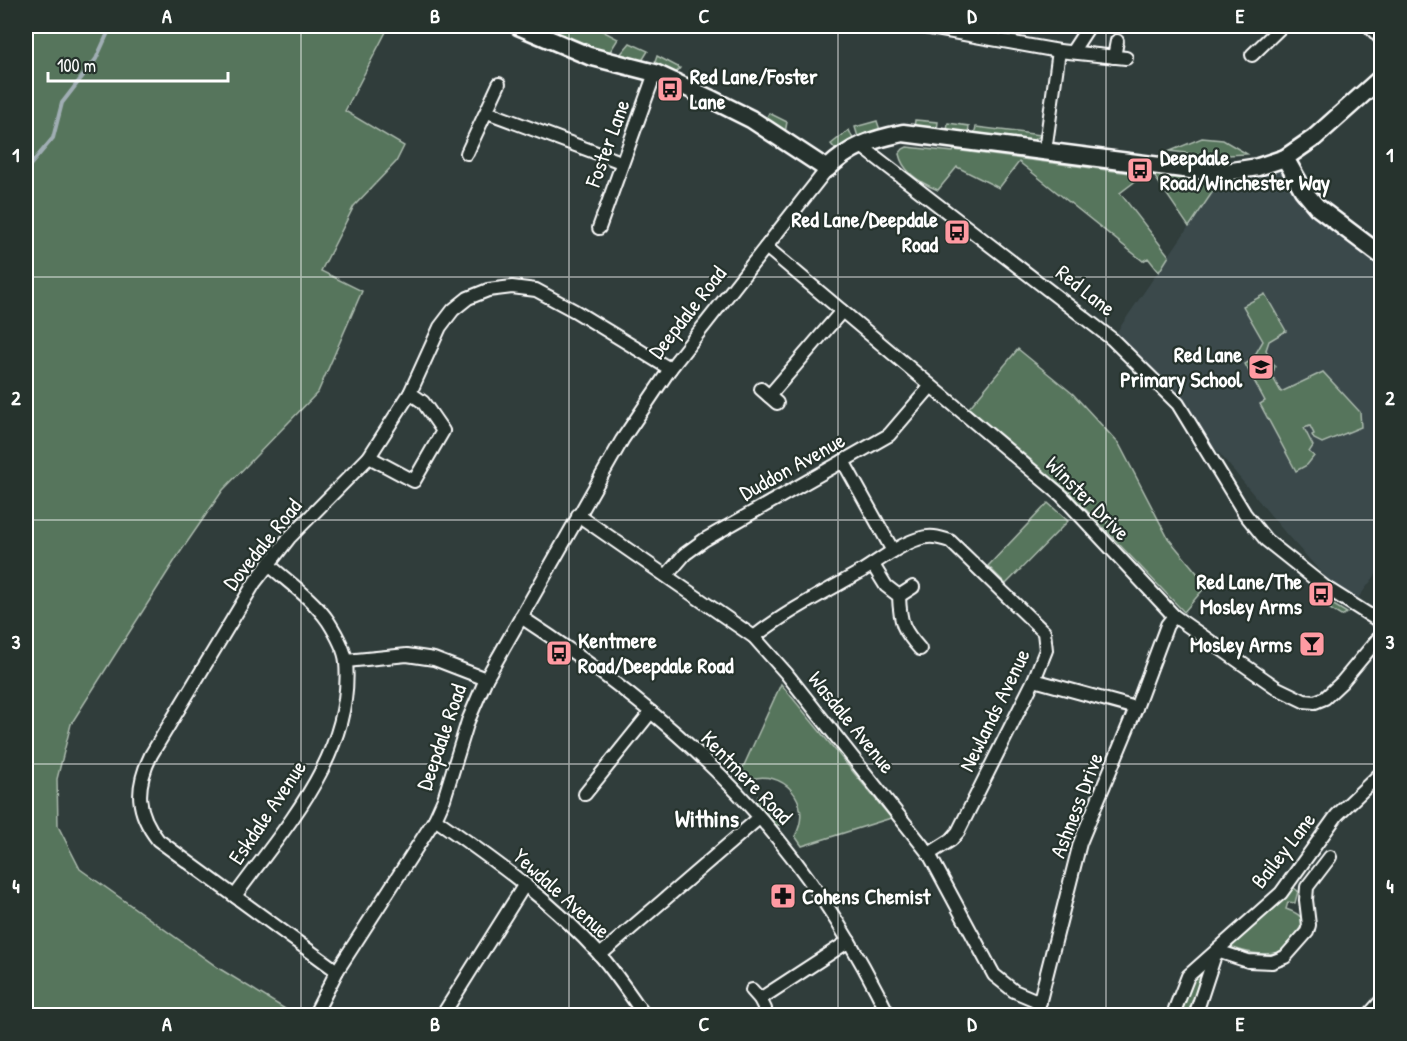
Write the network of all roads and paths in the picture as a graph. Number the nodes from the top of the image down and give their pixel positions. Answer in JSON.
{"nodes":[{"id":1,"x":518,"y":26,"type":"edge"},
{"id":2,"x":919,"y":26,"type":"edge"},
{"id":3,"x":1089,"y":26,"type":"edge"},
{"id":4,"x":1282,"y":26,"type":"edge"},
{"id":5,"x":1370,"y":26,"type":"edge"},
{"id":6,"x":966,"y":29,"type":"edge"},
{"id":7,"x":1382,"y":40,"type":"edge"},
{"id":8,"x":1117,"y":41,"type":"dead end"},
{"id":9,"x":1059,"y":51,"type":"junction"},
{"id":10,"x":1072,"y":52,"type":"junction"},
{"id":11,"x":1252,"y":55,"type":"dead end"},
{"id":12,"x":655,"y":73,"type":"junction"},
{"id":13,"x":1382,"y":77,"type":"edge"},
{"id":14,"x":499,"y":84,"type":"dead end"},
{"id":15,"x":487,"y":111,"type":"junction"},
{"id":16,"x":860,"y":145,"type":"junction"},
{"id":17,"x":1044,"y":151,"type":"junction"},
{"id":18,"x":467,"y":153,"type":"dead end"},
{"id":19,"x":1285,"y":158,"type":"junction"},
{"id":20,"x":621,"y":162,"type":"junction"},
{"id":21,"x":827,"y":169,"type":"junction"},
{"id":22,"x":599,"y":228,"type":"dead end"},
{"id":23,"x":766,"y":247,"type":"junction"},
{"id":24,"x":1382,"y":256,"type":"edge"},
{"id":25,"x":842,"y":311,"type":"junction"},
{"id":26,"x":670,"y":369,"type":"junction"},
{"id":27,"x":931,"y":386,"type":"junction"},
{"id":28,"x":410,"y":393,"type":"junction"},
{"id":29,"x":769,"y":396,"type":"dead end"},
{"id":30,"x":369,"y":457,"type":"junction"},
{"id":31,"x":843,"y":461,"type":"junction"},
{"id":32,"x":578,"y":515,"type":"junction"},
{"id":33,"x":893,"y":551,"type":"junction"},
{"id":34,"x":268,"y":564,"type":"junction"},
{"id":35,"x":873,"y":565,"type":"junction"},
{"id":36,"x":667,"y":575,"type":"junction"},
{"id":37,"x":913,"y":587,"type":"dead end"},
{"id":38,"x":900,"y":596,"type":"junction"},
{"id":39,"x":1174,"y":616,"type":"junction"},
{"id":40,"x":521,"y":617,"type":"junction"},
{"id":41,"x":1382,"y":623,"type":"edge"},
{"id":42,"x":1382,"y":634,"type":"edge"},
{"id":43,"x":754,"y":636,"type":"junction"},
{"id":44,"x":922,"y":651,"type":"dead end"},
{"id":45,"x":346,"y":661,"type":"junction"},
{"id":46,"x":486,"y":679,"type":"junction"},
{"id":47,"x":1034,"y":680,"type":"junction"},
{"id":48,"x":1136,"y":708,"type":"junction"},
{"id":49,"x":651,"y":712,"type":"junction"},
{"id":50,"x":1382,"y":772,"type":"edge"},
{"id":51,"x":584,"y":795,"type":"dead end"},
{"id":52,"x":759,"y":818,"type":"junction"},
{"id":53,"x":435,"y":819,"type":"junction"},
{"id":54,"x":929,"y":854,"type":"junction"},
{"id":55,"x":1330,"y":857,"type":"dead end"},
{"id":56,"x":525,"y":884,"type":"junction"},
{"id":57,"x":235,"y":897,"type":"junction"},
{"id":58,"x":849,"y":941,"type":"junction"},
{"id":59,"x":1217,"y":951,"type":"junction"},
{"id":60,"x":600,"y":955,"type":"junction"},
{"id":61,"x":337,"y":971,"type":"junction"},
{"id":62,"x":759,"y":1000,"type":"dead end"},
{"id":63,"x":1382,"y":1000,"type":"edge"},
{"id":64,"x":1040,"y":1002,"type":"junction"},
{"id":65,"x":314,"y":1016,"type":"edge"},
{"id":66,"x":442,"y":1016,"type":"edge"},
{"id":67,"x":645,"y":1016,"type":"edge"},
{"id":68,"x":890,"y":1016,"type":"edge"},
{"id":69,"x":1036,"y":1016,"type":"edge"},
{"id":70,"x":1176,"y":1016,"type":"edge"},
{"id":71,"x":1195,"y":1016,"type":"edge"},
{"id":72,"x":1368,"y":1016,"type":"edge"}],
"edges":[{"from":1,"to":12,"type":"street"},
{"from":2,"to":6,"type":"street"},
{"from":3,"to":10,"type":"street"},
{"from":4,"to":11,"type":"street"},
{"from":5,"to":7,"type":"street"},
{"from":6,"to":9,"type":"street"},
{"from":8,"to":10,"type":"street"},
{"from":9,"to":10,"type":"street"},
{"from":9,"to":17,"type":"street"},
{"from":12,"to":20,"type":"street","name":"Foster Lane"},
{"from":12,"to":21,"type":"street"},
{"from":13,"to":19,"type":"street","name":"Deepdale Road"},
{"from":14,"to":15,"type":"street"},
{"from":15,"to":18,"type":"street"},
{"from":15,"to":20,"type":"street"},
{"from":16,"to":17,"type":"street","name":"Deepdale Road"},
{"from":16,"to":21,"type":"street","name":"Deepdale Road"},
{"from":16,"to":41,"type":"street","name":"Red Lane"},
{"from":17,"to":19,"type":"street","name":"Deepdale Road"},
{"from":19,"to":24,"type":"street"},
{"from":20,"to":22,"type":"street","name":"Foster Lane"},
{"from":21,"to":23,"type":"street","name":"Deepdale Road"},
{"from":23,"to":25,"type":"street","name":"Winster Drive"},
{"from":23,"to":26,"type":"street","name":"Deepdale Road"},
{"from":25,"to":27,"type":"street","name":"Winster Drive"},
{"from":25,"to":29,"type":"street"},
{"from":26,"to":28,"type":"street","name":"Dovedale Road"},
{"from":26,"to":32,"type":"street","name":"Deepdale Road"},
{"from":27,"to":31,"type":"street","name":"Duddon Avenue"},
{"from":27,"to":39,"type":"street","name":"Winster Drive"},
{"from":28,"to":30,"type":"street","name":"Dovedale Road"},
{"from":28,"to":30,"type":"street"},
{"from":30,"to":34,"type":"street","name":"Dovedale Road"},
{"from":31,"to":33,"type":"street"},
{"from":31,"to":36,"type":"street","name":"Duddon Avenue"},
{"from":32,"to":36,"type":"street","name":"Wasdale Avenue"},
{"from":32,"to":40,"type":"street","name":"Deepdale Road"},
{"from":33,"to":35,"type":"street","name":"Newlands Avenue"},
{"from":33,"to":47,"type":"street","name":"Newlands Avenue"},
{"from":34,"to":45,"type":"street","name":"Eskdale Avenue"},
{"from":34,"to":57,"type":"street","name":"Dovedale Road"},
{"from":35,"to":38,"type":"street"},
{"from":35,"to":43,"type":"street","name":"Newlands Avenue"},
{"from":36,"to":43,"type":"street","name":"Wasdale Avenue"},
{"from":37,"to":38,"type":"street"},
{"from":38,"to":44,"type":"street"},
{"from":39,"to":42,"type":"street","name":"Winster Drive"},
{"from":39,"to":48,"type":"street","name":"Ashness Drive"},
{"from":40,"to":46,"type":"street","name":"Deepdale Road"},
{"from":40,"to":49,"type":"street","name":"Kentmere Road"},
{"from":43,"to":54,"type":"street","name":"Wasdale Avenue"},
{"from":45,"to":46,"type":"street"},
{"from":45,"to":57,"type":"street","name":"Eskdale Avenue"},
{"from":46,"to":53,"type":"street","name":"Deepdale Road"},
{"from":47,"to":48,"type":"street"},
{"from":47,"to":54,"type":"street","name":"Newlands Avenue"},
{"from":48,"to":64,"type":"street","name":"Ashness Drive"},
{"from":49,"to":51,"type":"street"},
{"from":49,"to":52,"type":"street","name":"Kentmere Road"},
{"from":50,"to":59,"type":"street","name":"Bailey Lane"},
{"from":52,"to":58,"type":"street","name":"Kentmere Road"},
{"from":52,"to":60,"type":"street"},
{"from":53,"to":56,"type":"street","name":"Yewdale Avenue"},
{"from":53,"to":61,"type":"street","name":"Deepdale Road"},
{"from":54,"to":64,"type":"street","name":"Wasdale Avenue"},
{"from":55,"to":59,"type":"street","name":"Bailey Lane"},
{"from":56,"to":60,"type":"street","name":"Yewdale Avenue"},
{"from":56,"to":66,"type":"street"},
{"from":57,"to":61,"type":"street","name":"Dovedale Road"},
{"from":58,"to":62,"type":"street"},
{"from":58,"to":68,"type":"street","name":"Kentmere Road"},
{"from":59,"to":70,"type":"street","name":"Bailey Lane"},
{"from":59,"to":71,"type":"street","name":"Bailey Lane"},
{"from":60,"to":67,"type":"street","name":"Yewdale Avenue"},
{"from":61,"to":65,"type":"street","name":"Deepdale Road"},
{"from":63,"to":72,"type":"street"},
{"from":64,"to":69,"type":"street","name":"Ashness Drive"}]}
